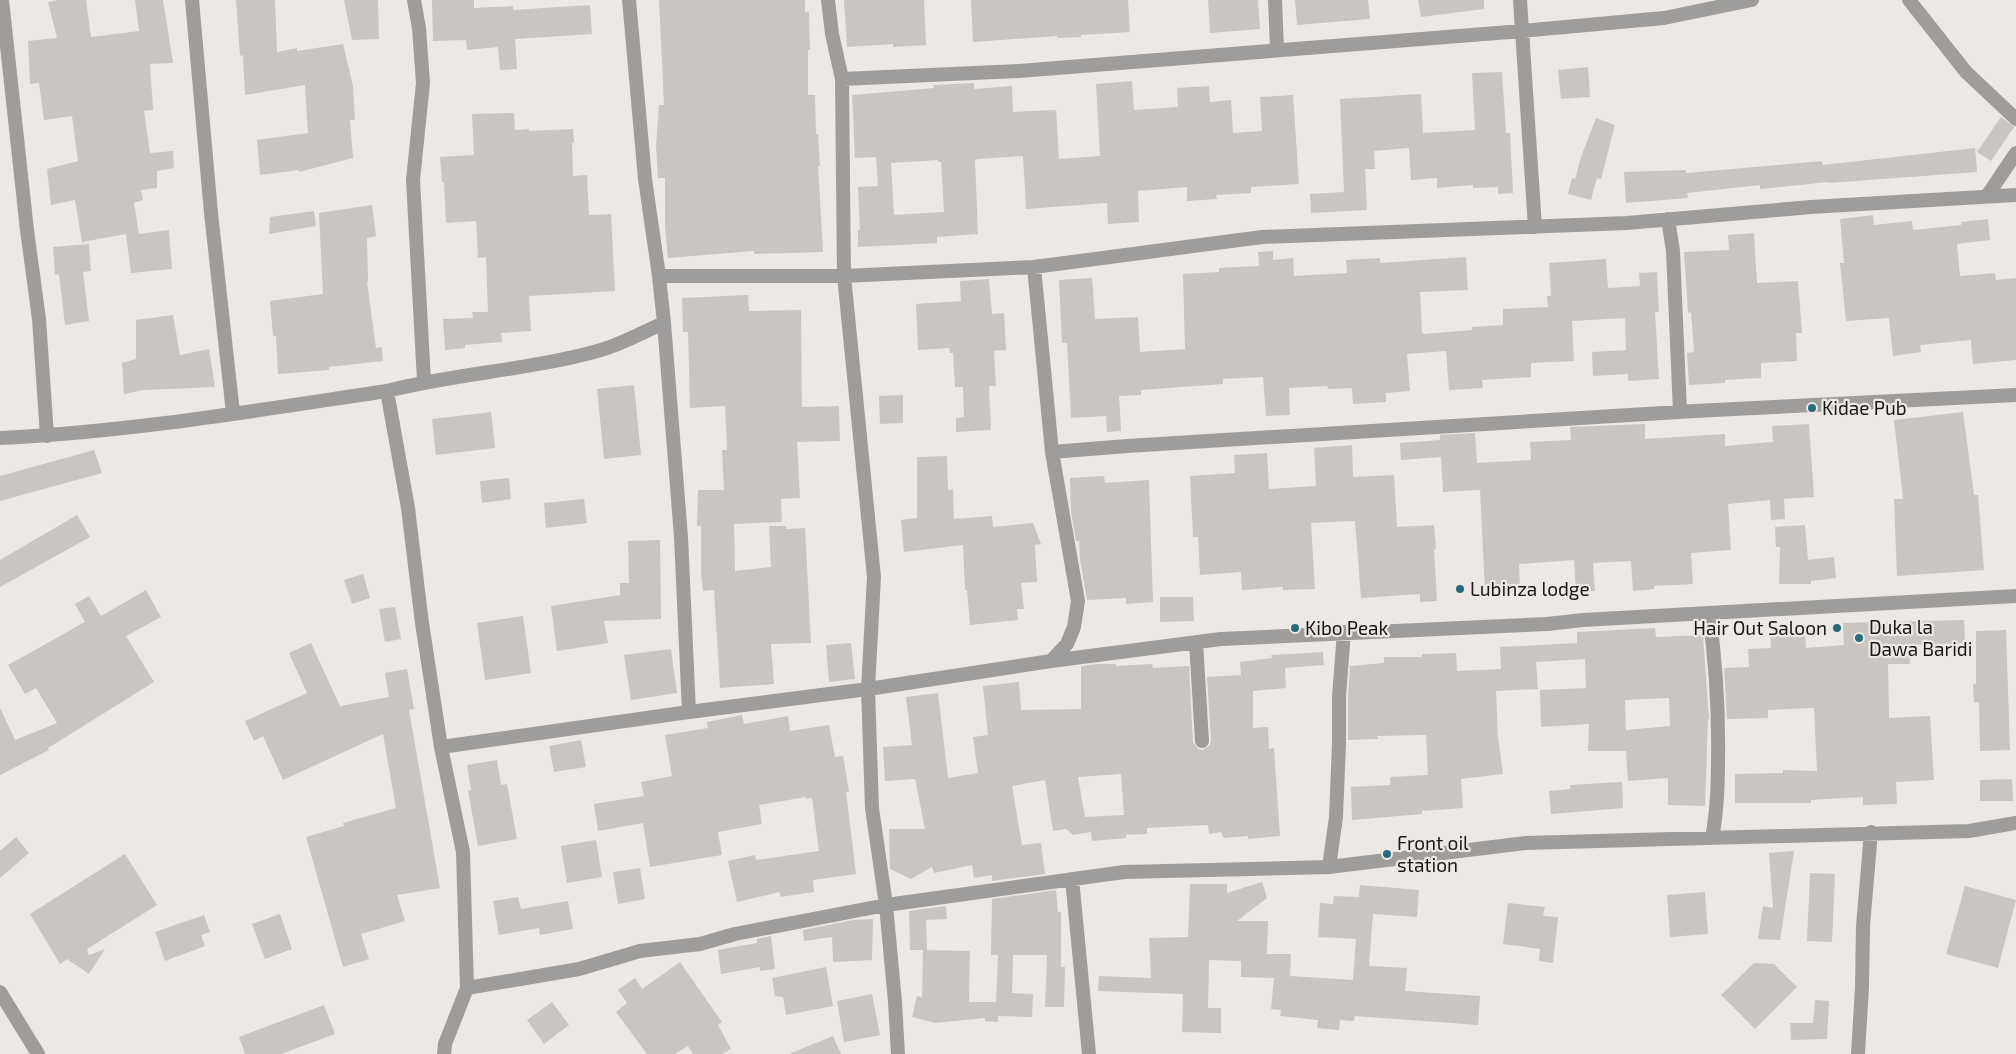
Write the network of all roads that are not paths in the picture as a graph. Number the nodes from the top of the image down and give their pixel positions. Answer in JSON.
{"nodes":[{"id":1,"x":2,"y":0,"type":"edge"},
{"id":2,"x":192,"y":0,"type":"edge"},
{"id":3,"x":414,"y":0,"type":"edge"},
{"id":4,"x":629,"y":0,"type":"edge"},
{"id":5,"x":828,"y":0,"type":"edge"},
{"id":6,"x":1275,"y":0,"type":"edge"},
{"id":7,"x":1520,"y":0,"type":"edge"},
{"id":8,"x":1752,"y":0,"type":"edge"},
{"id":9,"x":1909,"y":0,"type":"edge"},
{"id":10,"x":1522,"y":31,"type":"junction"},
{"id":11,"x":1277,"y":49,"type":"junction"},
{"id":12,"x":842,"y":79,"type":"junction"},
{"id":13,"x":2016,"y":119,"type":"edge"},
{"id":14,"x":2016,"y":152,"type":"edge"},
{"id":15,"x":2016,"y":195,"type":"edge"},
{"id":16,"x":1987,"y":196,"type":"junction"},
{"id":17,"x":1668,"y":219,"type":"junction"},
{"id":18,"x":1535,"y":227,"type":"junction"},
{"id":19,"x":1034,"y":267,"type":"junction"},
{"id":20,"x":659,"y":276,"type":"junction"},
{"id":21,"x":844,"y":276,"type":"junction"},
{"id":22,"x":664,"y":323,"type":"junction"},
{"id":23,"x":424,"y":381,"type":"junction"},
{"id":24,"x":386,"y":391,"type":"junction"},
{"id":25,"x":2016,"y":395,"type":"edge"},
{"id":26,"x":1680,"y":412,"type":"junction"},
{"id":27,"x":233,"y":413,"type":"junction"},
{"id":28,"x":47,"y":436,"type":"junction"},
{"id":29,"x":0,"y":438,"type":"edge"},
{"id":30,"x":1052,"y":452,"type":"junction"},
{"id":31,"x":2016,"y":596,"type":"edge"},
{"id":32,"x":1709,"y":613,"type":"junction"},
{"id":33,"x":1344,"y":632,"type":"junction"},
{"id":34,"x":1196,"y":642,"type":"junction"},
{"id":35,"x":1051,"y":662,"type":"junction"},
{"id":36,"x":868,"y":690,"type":"junction"},
{"id":37,"x":689,"y":712,"type":"junction"},
{"id":38,"x":1202,"y":741,"type":"dead end"},
{"id":39,"x":441,"y":747,"type":"junction"},
{"id":40,"x":2016,"y":823,"type":"edge"},
{"id":41,"x":1871,"y":832,"type":"junction"},
{"id":42,"x":1712,"y":838,"type":"junction"},
{"id":43,"x":1329,"y":866,"type":"junction"},
{"id":44,"x":1072,"y":879,"type":"junction"},
{"id":45,"x":886,"y":905,"type":"junction"},
{"id":46,"x":467,"y":988,"type":"junction"},
{"id":47,"x":0,"y":992,"type":"edge"},
{"id":48,"x":38,"y":1054,"type":"edge"},
{"id":49,"x":444,"y":1054,"type":"edge"},
{"id":50,"x":898,"y":1054,"type":"edge"},
{"id":51,"x":1089,"y":1054,"type":"edge"},
{"id":52,"x":1858,"y":1054,"type":"edge"}],
"edges":[{"from":1,"to":28,"type":"street"},
{"from":2,"to":27,"type":"street"},
{"from":3,"to":23,"type":"street"},
{"from":4,"to":20,"type":"street"},
{"from":5,"to":12,"type":"street"},
{"from":6,"to":11,"type":"street"},
{"from":7,"to":10,"type":"street"},
{"from":8,"to":10,"type":"street"},
{"from":9,"to":13,"type":"street"},
{"from":10,"to":11,"type":"street"},
{"from":10,"to":18,"type":"street"},
{"from":11,"to":12,"type":"street"},
{"from":12,"to":21,"type":"street"},
{"from":14,"to":16,"type":"street"},
{"from":15,"to":16,"type":"street"},
{"from":16,"to":17,"type":"street"},
{"from":17,"to":18,"type":"street"},
{"from":17,"to":26,"type":"street"},
{"from":18,"to":19,"type":"street"},
{"from":19,"to":21,"type":"street"},
{"from":19,"to":30,"type":"street"},
{"from":20,"to":21,"type":"street"},
{"from":20,"to":22,"type":"street"},
{"from":21,"to":36,"type":"street"},
{"from":22,"to":23,"type":"street"},
{"from":22,"to":37,"type":"street"},
{"from":23,"to":24,"type":"street"},
{"from":24,"to":27,"type":"street"},
{"from":24,"to":39,"type":"street"},
{"from":25,"to":26,"type":"street"},
{"from":26,"to":30,"type":"street"},
{"from":27,"to":28,"type":"street"},
{"from":28,"to":29,"type":"street"},
{"from":30,"to":35,"type":"street"},
{"from":31,"to":32,"type":"street"},
{"from":32,"to":33,"type":"street"},
{"from":32,"to":42,"type":"street"},
{"from":33,"to":34,"type":"street"},
{"from":33,"to":43,"type":"street"},
{"from":34,"to":35,"type":"street"},
{"from":34,"to":38,"type":"street"},
{"from":35,"to":36,"type":"street"},
{"from":36,"to":37,"type":"street"},
{"from":36,"to":45,"type":"street"},
{"from":37,"to":39,"type":"street"},
{"from":39,"to":46,"type":"street"},
{"from":40,"to":41,"type":"street"},
{"from":41,"to":42,"type":"street"},
{"from":41,"to":52,"type":"street"},
{"from":42,"to":43,"type":"street"},
{"from":43,"to":44,"type":"street"},
{"from":44,"to":45,"type":"street"},
{"from":44,"to":51,"type":"street"},
{"from":45,"to":46,"type":"street"},
{"from":45,"to":50,"type":"street"},
{"from":46,"to":49,"type":"street"},
{"from":47,"to":48,"type":"street"}]}
